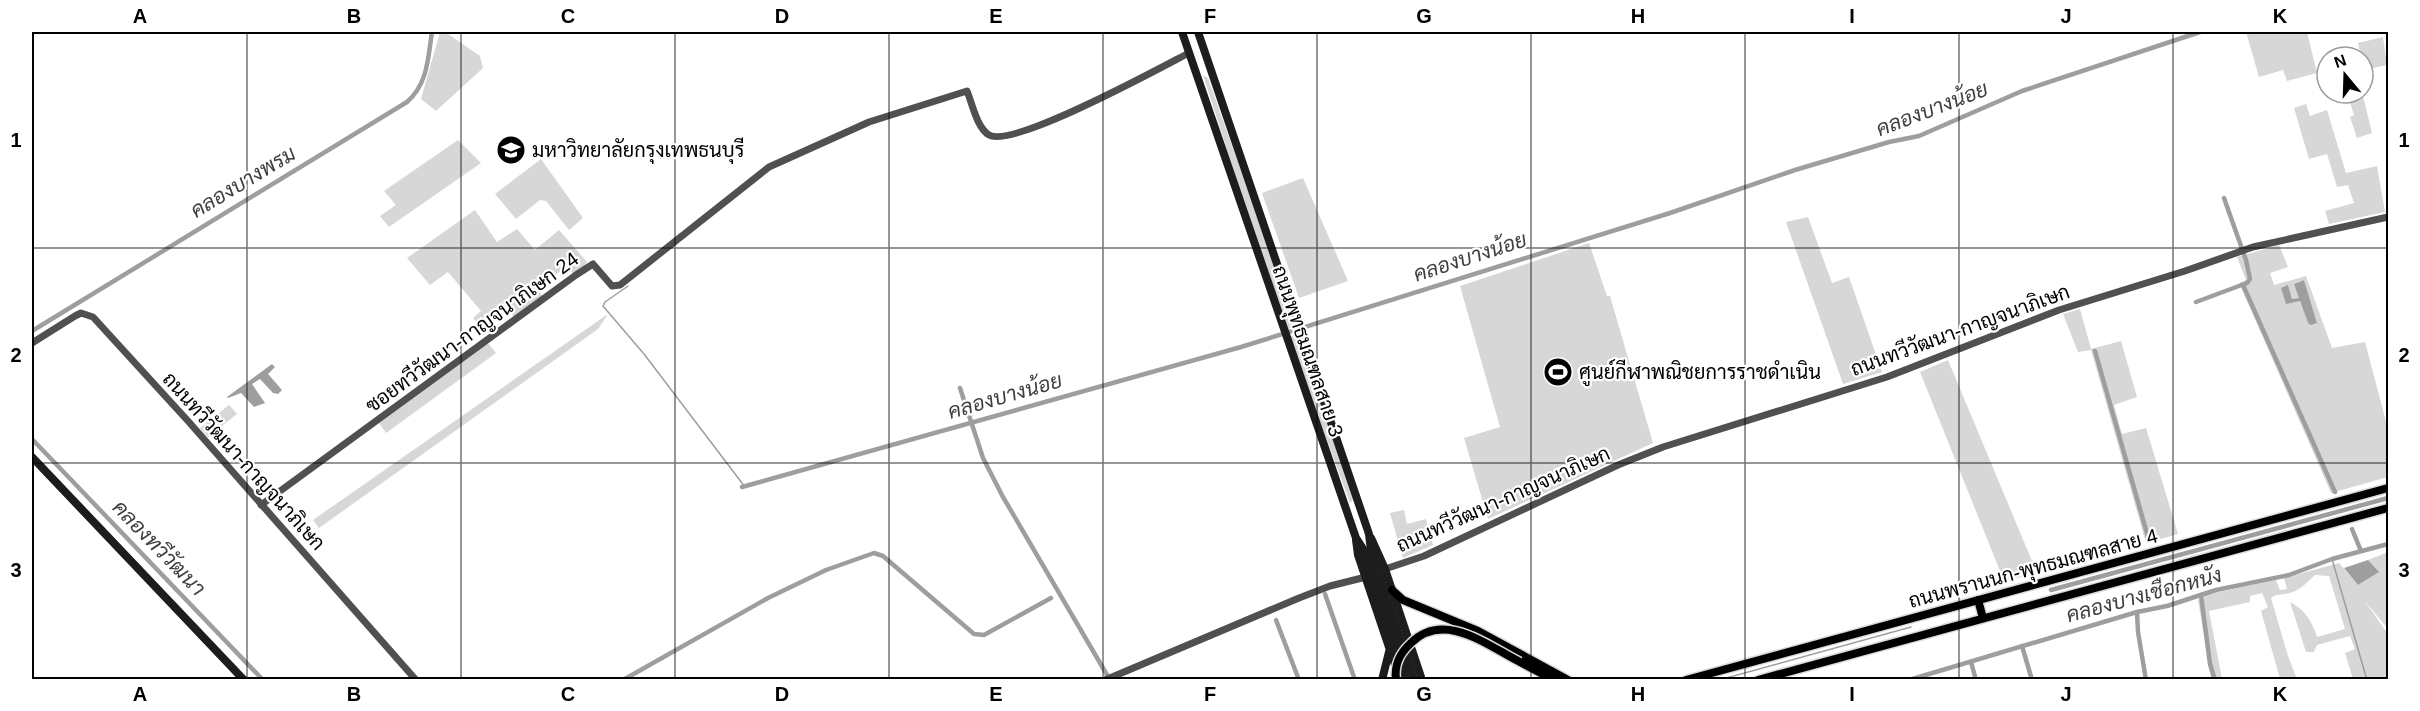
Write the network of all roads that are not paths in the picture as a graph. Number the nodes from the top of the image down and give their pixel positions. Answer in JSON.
{"nodes":[{"id":1,"x":1198,"y":33,"type":"edge"},
{"id":2,"x":1183,"y":34,"type":"edge"},
{"id":3,"x":1203,"y":45,"type":"junction"},
{"id":4,"x":1189,"y":53,"type":"junction"},
{"id":5,"x":1193,"y":65,"type":"junction"},
{"id":6,"x":1212,"y":73,"type":"junction"},
{"id":7,"x":1197,"y":76,"type":"junction"},
{"id":8,"x":2388,"y":217,"type":"edge"},
{"id":9,"x":32,"y":343,"type":"edge"},
{"id":10,"x":32,"y":457,"type":"edge"},
{"id":11,"x":2388,"y":488,"type":"edge"},
{"id":12,"x":1356,"y":499,"type":"junction"},
{"id":13,"x":1344,"y":503,"type":"junction"},
{"id":14,"x":261,"y":505,"type":"junction"},
{"id":15,"x":2388,"y":508,"type":"edge"},
{"id":16,"x":1369,"y":534,"type":"junction"},
{"id":17,"x":1356,"y":538,"type":"junction"},
{"id":18,"x":1385,"y":569,"type":"junction"},
{"id":19,"x":1366,"y":577,"type":"junction"},
{"id":20,"x":1392,"y":590,"type":"junction"},
{"id":21,"x":1977,"y":600,"type":"junction"},
{"id":22,"x":1983,"y":618,"type":"junction"},
{"id":23,"x":1394,"y":629,"type":"junction"},
{"id":24,"x":1389,"y":649,"type":"junction"},
{"id":25,"x":1386,"y":665,"type":"junction"},
{"id":26,"x":244,"y":680,"type":"edge"},
{"id":27,"x":416,"y":680,"type":"edge"},
{"id":28,"x":1105,"y":680,"type":"edge"},
{"id":29,"x":1382,"y":680,"type":"edge"},
{"id":30,"x":1389,"y":680,"type":"edge"},
{"id":31,"x":1398,"y":680,"type":"edge"},
{"id":32,"x":1406,"y":680,"type":"edge"},
{"id":33,"x":1414,"y":680,"type":"edge"},
{"id":34,"x":1422,"y":680,"type":"edge"},
{"id":35,"x":1554,"y":680,"type":"edge"},
{"id":36,"x":1568,"y":680,"type":"edge"},
{"id":37,"x":1686,"y":680,"type":"edge"},
{"id":38,"x":1758,"y":680,"type":"edge"}],
"edges":[{"from":1,"to":2,"type":"main road"},
{"from":1,"to":3,"type":"main road","name":"ถนนพุทธมณฑลสาย 3"},
{"from":1,"to":4,"type":"main road"},
{"from":2,"to":4,"type":"main road","name":"ถนนพุทธมณฑลสาย 3"},
{"from":3,"to":5,"type":"main road"},
{"from":3,"to":6,"type":"main road","name":"ถนนพุทธมณฑลสาย 3"},
{"from":4,"to":5,"type":"main road","name":"ถนนพุทธมณฑลสาย 3"},
{"from":4,"to":14,"type":"street","name":"ซอยทวีวัฒนา-กาญจนาภิเษก 24"},
{"from":5,"to":7,"type":"main road","name":"ถนนพุทธมณฑลสาย 3"},
{"from":6,"to":7,"type":"main road"},
{"from":6,"to":12,"type":"main road","name":"ถนนพุทธมณฑลสาย 3"},
{"from":7,"to":13,"type":"main road","name":"ถนนพุทธมณฑลสาย 3"},
{"from":8,"to":18,"type":"street","name":"ถนนทวีวัฒนา-กาญจนาภิเษก"},
{"from":9,"to":14,"type":"street","name":"ถนนทวีวัฒนา-กาญจนาภิเษก"},
{"from":10,"to":26,"type":"main road"},
{"from":11,"to":21,"type":"main road","name":"ถนนพรานนก-พุทธมณฑลสาย 4"},
{"from":12,"to":13,"type":"main road"},
{"from":12,"to":16,"type":"main road","name":"ถนนพุทธมณฑลสาย 3"},
{"from":13,"to":17,"type":"main road","name":"ถนนพุทธมณฑลสาย 3"},
{"from":14,"to":27,"type":"street","name":"ถนนทวีวัฒนา-กาญจนาภิเษก"},
{"from":15,"to":22,"type":"main road","name":"ถนนพรานนก-พุทธมณฑลสาย 4"},
{"from":16,"to":18,"type":"main road"},
{"from":16,"to":23,"type":"main road","name":"ถนนพุทธมณฑลสาย 3"},
{"from":17,"to":19,"type":"main road"},
{"from":17,"to":23,"type":"main road","name":"ถนนพุทธมณฑลสาย 3"},
{"from":18,"to":20,"type":"main road"},
{"from":19,"to":24,"type":"main road"},
{"from":19,"to":28,"type":"street"},
{"from":20,"to":34,"type":"main road"},
{"from":20,"to":36,"type":"main road"},
{"from":21,"to":22,"type":"main road"},
{"from":21,"to":37,"type":"main road","name":"ถนนพรานนก-พุทธมณฑลสาย 4"},
{"from":22,"to":38,"type":"main road","name":"ถนนพรานนก-พุทธมณฑลสาย 4"},
{"from":23,"to":32,"type":"main road","name":"ถนนพุทธมณฑลสาย 3"},
{"from":23,"to":33,"type":"main road","name":"ถนนพุทธมณฑลสาย 3"},
{"from":24,"to":25,"type":"main road"},
{"from":24,"to":31,"type":"main road"},
{"from":25,"to":29,"type":"main road"},
{"from":25,"to":30,"type":"main road"},
{"from":31,"to":35,"type":"main road","bridge":true}]}
